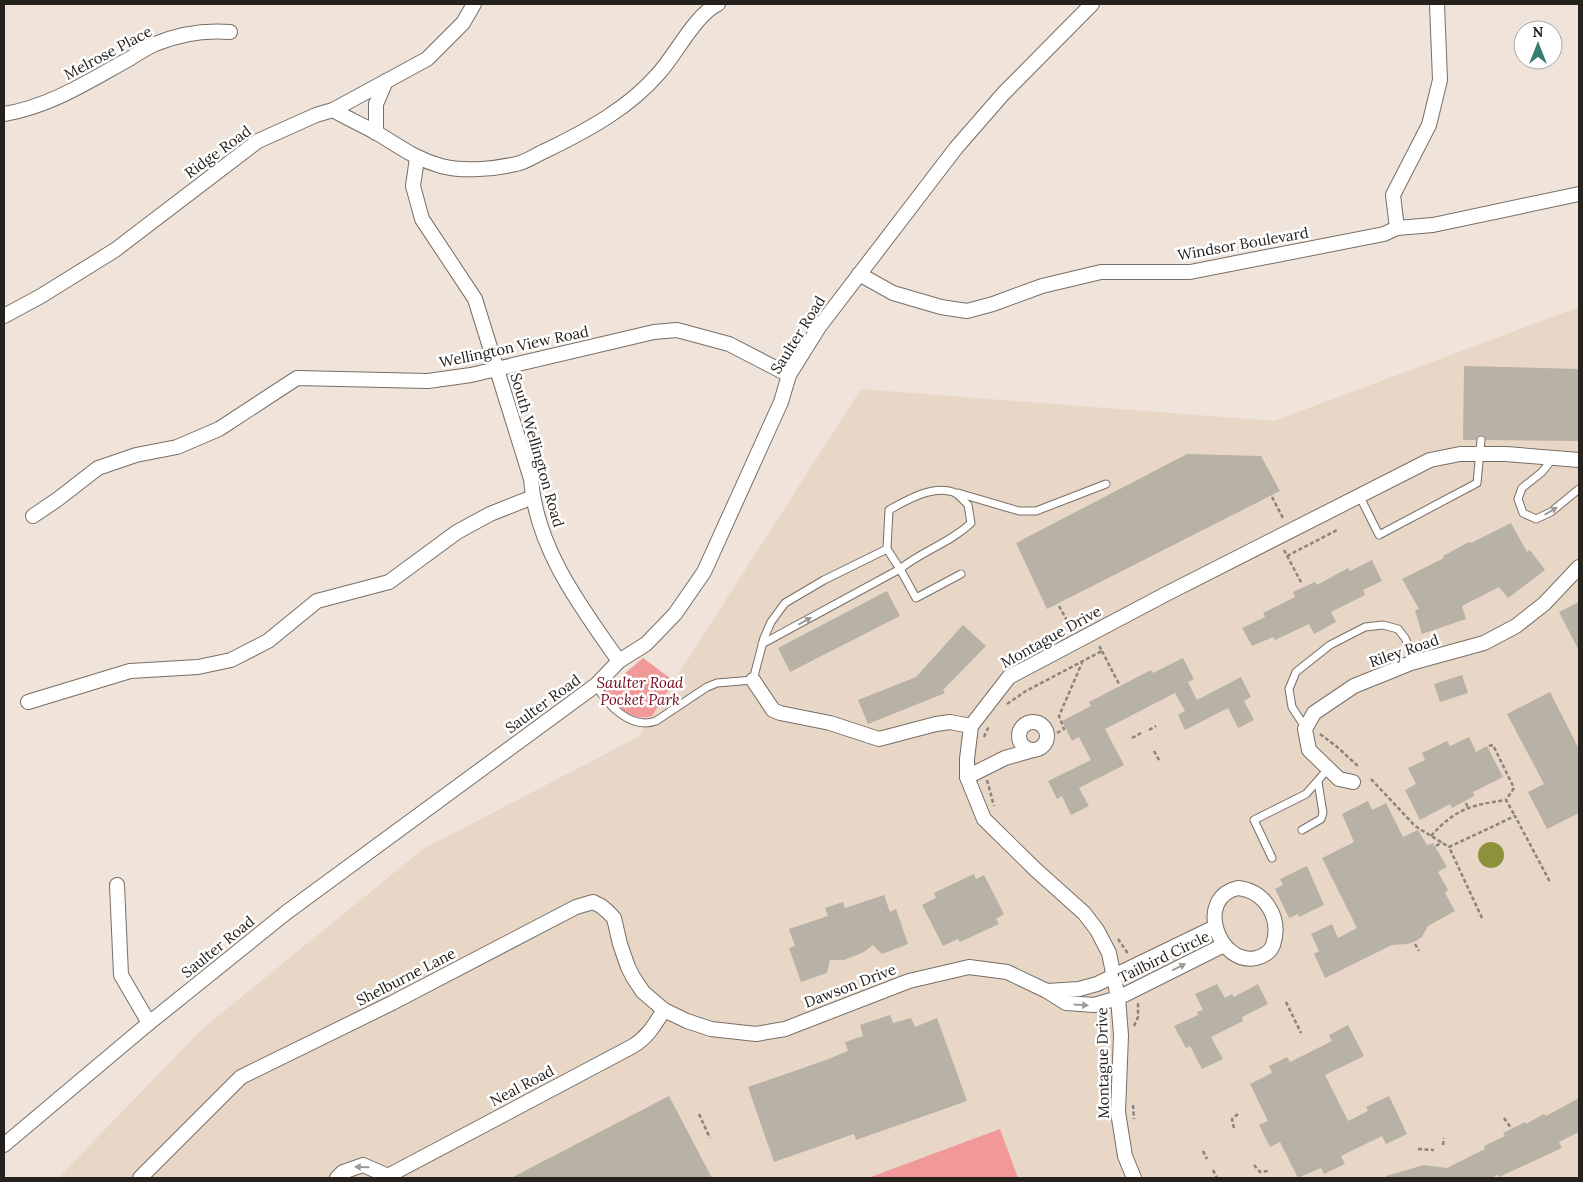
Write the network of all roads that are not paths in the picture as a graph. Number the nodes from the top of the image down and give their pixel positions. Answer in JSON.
{"nodes":[{"id":1,"x":474,"y":4,"type":"edge"},
{"id":2,"x":718,"y":4,"type":"edge"},
{"id":3,"x":1092,"y":4,"type":"edge"},
{"id":4,"x":1436,"y":4,"type":"edge"},
{"id":5,"x":230,"y":32,"type":"dead end"},
{"id":6,"x":386,"y":81,"type":"junction"},
{"id":7,"x":333,"y":110,"type":"junction"},
{"id":8,"x":4,"y":114,"type":"edge"},
{"id":9,"x":376,"y":133,"type":"junction"},
{"id":10,"x":417,"y":158,"type":"junction"},
{"id":11,"x":1579,"y":194,"type":"edge"},
{"id":12,"x":1397,"y":228,"type":"junction"},
{"id":13,"x":859,"y":274,"type":"junction"},
{"id":14,"x":4,"y":316,"type":"edge"},
{"id":15,"x":498,"y":369,"type":"junction"},
{"id":16,"x":789,"y":374,"type":"junction"},
{"id":17,"x":1480,"y":447,"type":"junction"},
{"id":18,"x":1554,"y":458,"type":"junction"},
{"id":19,"x":1579,"y":460,"type":"edge"},
{"id":20,"x":1106,"y":484,"type":"dead end"},
{"id":21,"x":1579,"y":489,"type":"edge"},
{"id":22,"x":955,"y":493,"type":"junction"},
{"id":23,"x":1359,"y":496,"type":"junction"},
{"id":24,"x":532,"y":498,"type":"junction"},
{"id":25,"x":33,"y":516,"type":"dead end"},
{"id":26,"x":887,"y":549,"type":"junction"},
{"id":27,"x":1579,"y":566,"type":"edge"},
{"id":28,"x":900,"y":569,"type":"junction"},
{"id":29,"x":961,"y":574,"type":"dead end"},
{"id":30,"x":762,"y":644,"type":"junction"},
{"id":31,"x":619,"y":661,"type":"junction"},
{"id":32,"x":1416,"y":662,"type":"junction"},
{"id":33,"x":753,"y":680,"type":"junction"},
{"id":34,"x":596,"y":685,"type":"junction"},
{"id":35,"x":28,"y":702,"type":"dead end"},
{"id":36,"x":971,"y":726,"type":"junction"},
{"id":37,"x":1306,"y":728,"type":"junction"},
{"id":38,"x":1019,"y":733,"type":"junction"},
{"id":39,"x":1033,"y":750,"type":"junction"},
{"id":40,"x":1005,"y":758,"type":"junction"},
{"id":41,"x":1328,"y":769,"type":"junction"},
{"id":42,"x":967,"y":777,"type":"junction"},
{"id":43,"x":1318,"y":782,"type":"junction"},
{"id":44,"x":1353,"y":782,"type":"dead end"},
{"id":45,"x":1302,"y":830,"type":"dead end"},
{"id":46,"x":1272,"y":858,"type":"dead end"},
{"id":47,"x":117,"y":885,"type":"dead end"},
{"id":48,"x":1215,"y":927,"type":"junction"},
{"id":49,"x":1224,"y":945,"type":"junction"},
{"id":50,"x":1114,"y":977,"type":"junction"},
{"id":51,"x":1047,"y":991,"type":"junction"},
{"id":52,"x":1118,"y":998,"type":"junction"},
{"id":53,"x":664,"y":1010,"type":"junction"},
{"id":54,"x":149,"y":1023,"type":"junction"},
{"id":55,"x":4,"y":1145,"type":"edge"},
{"id":56,"x":386,"y":1177,"type":"edge"},
{"id":57,"x":140,"y":1178,"type":"edge"},
{"id":58,"x":337,"y":1178,"type":"edge"},
{"id":59,"x":1134,"y":1178,"type":"edge"}],
"edges":[{"from":1,"to":6,"type":"street","name":"Ridge Road"},
{"from":2,"to":10,"type":"street"},
{"from":3,"to":13,"type":"street","name":"Saulter Road"},
{"from":4,"to":12,"type":"street"},
{"from":5,"to":8,"type":"street","name":"Melrose Place"},
{"from":6,"to":7,"type":"street","name":"Ridge Road"},
{"from":6,"to":9,"type":"street"},
{"from":7,"to":9,"type":"street"},
{"from":7,"to":14,"type":"street","name":"Ridge Road"},
{"from":9,"to":10,"type":"street"},
{"from":10,"to":15,"type":"street","name":"South Wellington Road"},
{"from":11,"to":12,"type":"street","name":"Windsor Boulevard"},
{"from":12,"to":13,"type":"street","name":"Windsor Boulevard"},
{"from":13,"to":16,"type":"street","name":"Saulter Road"},
{"from":15,"to":16,"type":"street","name":"Wellington View Road"},
{"from":15,"to":24,"type":"street","name":"South Wellington Road"},
{"from":15,"to":25,"type":"street","name":"Wellington View Road"},
{"from":16,"to":31,"type":"street","name":"Saulter Road"},
{"from":17,"to":18,"type":"street","name":"Montague Drive"},
{"from":17,"to":23,"type":"street","name":"Montague Drive"},
{"from":17,"to":23,"type":"lane"},
{"from":18,"to":19,"type":"street","name":"Montague Drive"},
{"from":18,"to":21,"type":"lane","one_way":true},
{"from":20,"to":22,"type":"lane"},
{"from":22,"to":26,"type":"lane"},
{"from":22,"to":28,"type":"lane"},
{"from":23,"to":36,"type":"street","name":"Montague Drive"},
{"from":24,"to":31,"type":"street","name":"South Wellington Road"},
{"from":24,"to":35,"type":"street"},
{"from":26,"to":28,"type":"lane"},
{"from":26,"to":30,"type":"lane"},
{"from":27,"to":32,"type":"street","name":"Riley Road"},
{"from":28,"to":29,"type":"lane"},
{"from":30,"to":28,"type":"lane","one_way":true},
{"from":30,"to":33,"type":"lane"},
{"from":31,"to":34,"type":"street","name":"Saulter Road"},
{"from":32,"to":37,"type":"street","name":"Riley Road"},
{"from":32,"to":37,"type":"lane"},
{"from":33,"to":34,"type":"lane"},
{"from":33,"to":36,"type":"street"},
{"from":34,"to":54,"type":"street","name":"Saulter Road"},
{"from":36,"to":42,"type":"street","name":"Montague Drive"},
{"from":37,"to":41,"type":"street"},
{"from":38,"to":39,"type":"street"},
{"from":38,"to":39,"type":"street"},
{"from":38,"to":40,"type":"street"},
{"from":39,"to":40,"type":"street"},
{"from":40,"to":42,"type":"street"},
{"from":41,"to":43,"type":"lane"},
{"from":41,"to":44,"type":"street"},
{"from":42,"to":50,"type":"street","name":"Montague Drive"},
{"from":43,"to":45,"type":"lane"},
{"from":43,"to":46,"type":"lane"},
{"from":47,"to":54,"type":"street"},
{"from":48,"to":49,"type":"street","name":"Tailbird Circle"},
{"from":48,"to":49,"type":"street","name":"Tailbird Circle"},
{"from":48,"to":50,"type":"street","name":"Tailbird Circle"},
{"from":52,"to":49,"type":"street","name":"Tailbird Circle","one_way":true},
{"from":50,"to":51,"type":"street","name":"Dawson Drive"},
{"from":50,"to":52,"type":"street","name":"Montague Drive"},
{"from":51,"to":52,"type":"street","name":"Dawson Drive","one_way":true},
{"from":51,"to":53,"type":"street","name":"Dawson Drive"},
{"from":52,"to":59,"type":"street","name":"Montague Drive"},
{"from":53,"to":56,"type":"street","name":"Neal Road"},
{"from":53,"to":57,"type":"street","name":"Shelburne Lane"},
{"from":54,"to":55,"type":"street","name":"Saulter Road"},
{"from":56,"to":58,"type":"street","one_way":true}]}
